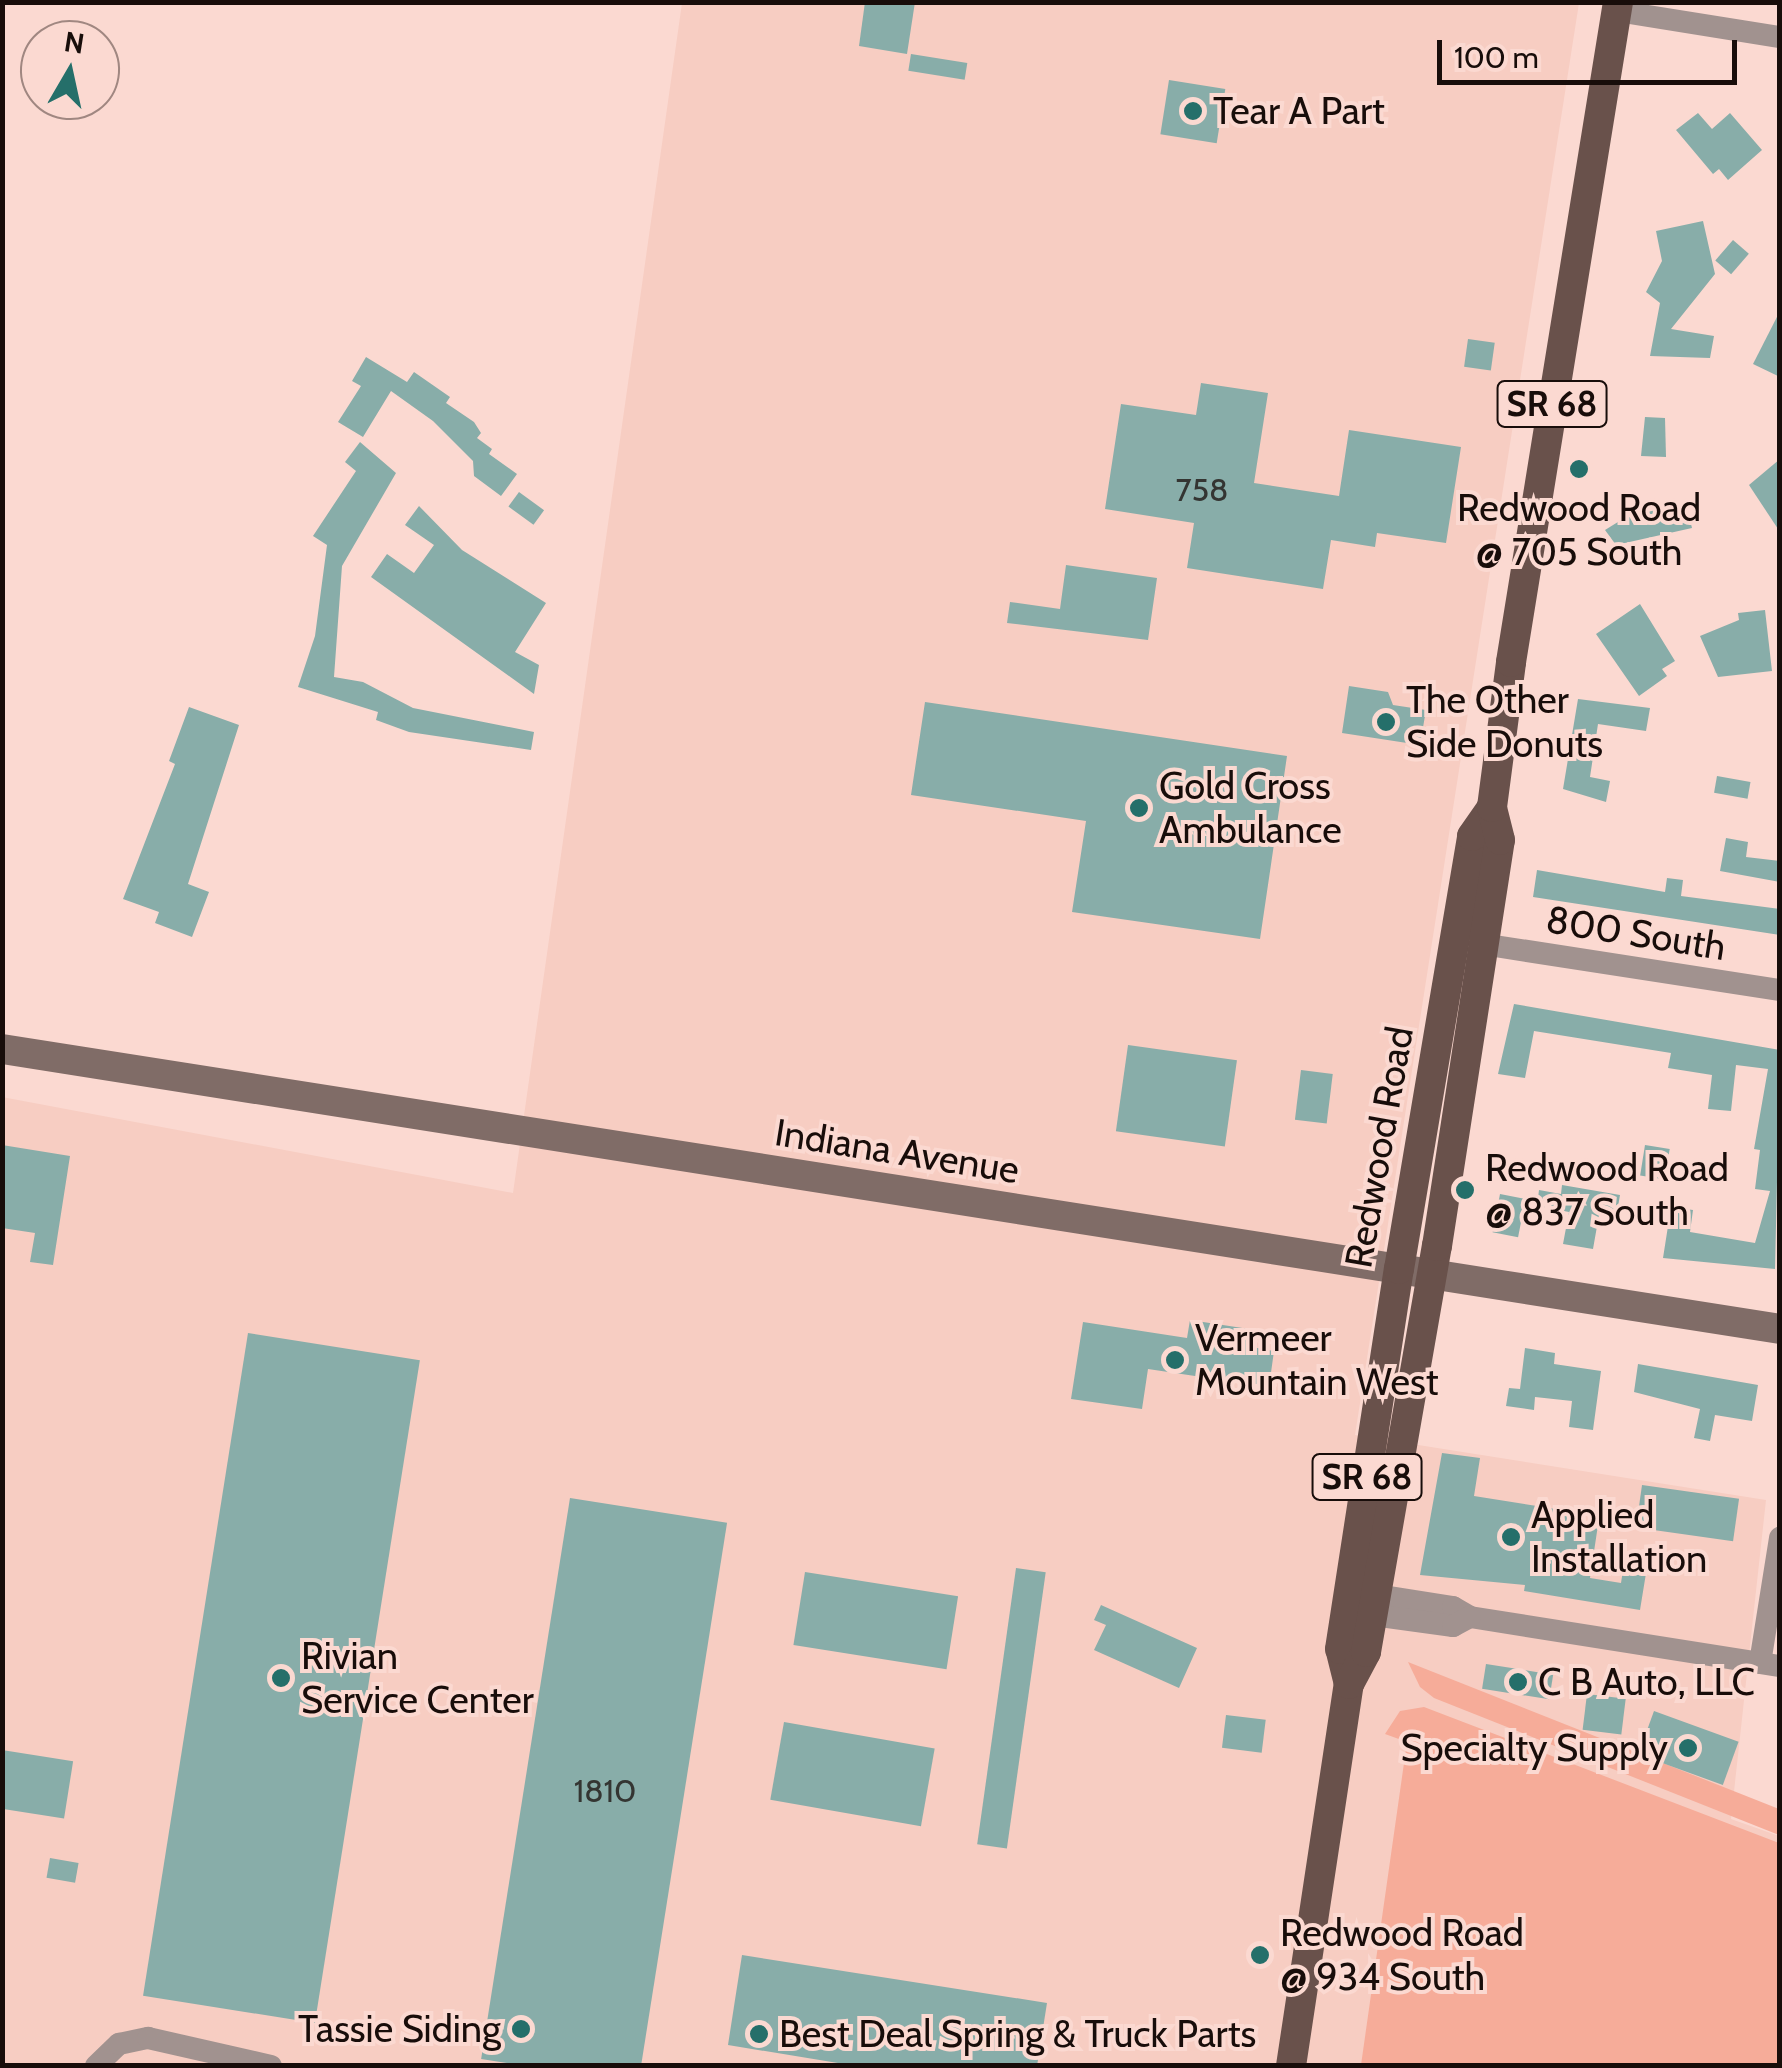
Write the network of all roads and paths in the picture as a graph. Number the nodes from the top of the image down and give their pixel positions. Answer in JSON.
{"nodes":[{"id":1,"x":1617,"y":7,"type":"edge"},
{"id":2,"x":1780,"y":37,"type":"edge"},
{"id":3,"x":1492,"y":807,"type":"junction"},
{"id":4,"x":1482,"y":944,"type":"junction"},
{"id":5,"x":1780,"y":990,"type":"edge"},
{"id":6,"x":2,"y":1049,"type":"edge"},
{"id":7,"x":1399,"y":1268,"type":"junction"},
{"id":8,"x":1432,"y":1274,"type":"junction"},
{"id":9,"x":1780,"y":1328,"type":"edge"},
{"id":10,"x":1780,"y":1538,"type":"edge"},
{"id":11,"x":1375,"y":1604,"type":"junction"},
{"id":12,"x":1770,"y":1664,"type":"edge"},
{"id":13,"x":1349,"y":1684,"type":"junction"},
{"id":14,"x":96,"y":2066,"type":"edge"},
{"id":15,"x":271,"y":2066,"type":"edge"},
{"id":16,"x":1291,"y":2066,"type":"edge"}],
"edges":[{"from":1,"to":2,"type":"street"},
{"from":1,"to":3,"type":"main road","name":"Redwood Road","number":"SR 68"},
{"from":3,"to":4,"type":"main road","name":"Redwood Road","number":"SR 68"},
{"from":3,"to":7,"type":"main road","name":"Redwood Road","number":"SR 68"},
{"from":4,"to":5,"type":"street","name":"800 South"},
{"from":4,"to":8,"type":"main road","name":"Redwood Road","number":"SR 68"},
{"from":6,"to":7,"type":"street","name":"Indiana Avenue"},
{"from":7,"to":8,"type":"street","name":"Indiana Avenue"},
{"from":7,"to":13,"type":"main road","name":"Redwood Road","number":"SR 68"},
{"from":8,"to":9,"type":"street","name":"Indiana Avenue"},
{"from":8,"to":11,"type":"main road","name":"Redwood Road","number":"SR 68"},
{"from":10,"to":12,"type":"street"},
{"from":11,"to":12,"type":"street"},
{"from":11,"to":13,"type":"main road","name":"Redwood Road","number":"SR 68"},
{"from":13,"to":16,"type":"main road","name":"Redwood Road","number":"SR 68"},
{"from":14,"to":15,"type":"street"}]}
